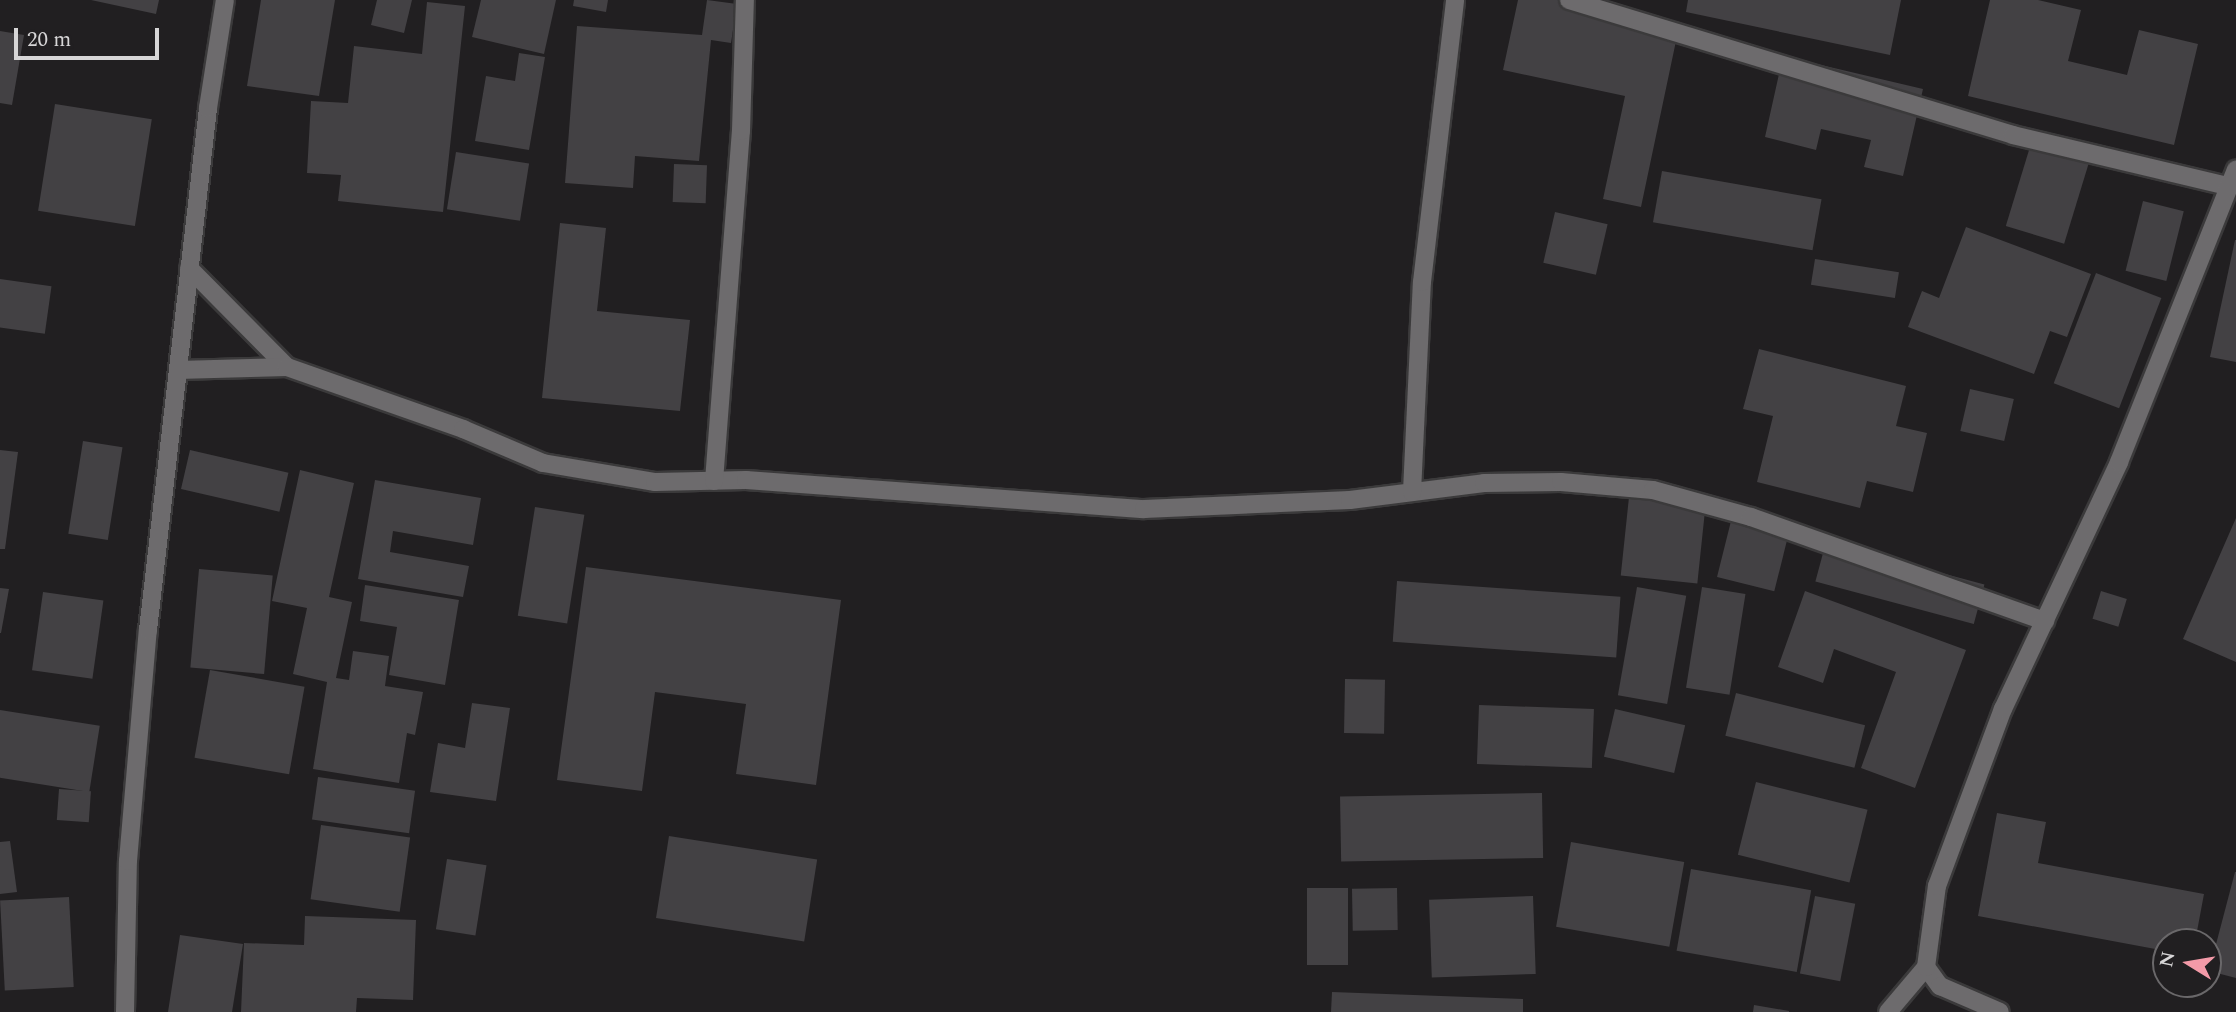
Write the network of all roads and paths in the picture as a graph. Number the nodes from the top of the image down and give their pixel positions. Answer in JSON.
{"nodes":[{"id":1,"x":225,"y":0,"type":"edge"},
{"id":2,"x":745,"y":0,"type":"edge"},
{"id":3,"x":1454,"y":0,"type":"edge"},
{"id":4,"x":1569,"y":0,"type":"edge"},
{"id":5,"x":2236,"y":169,"type":"edge"},
{"id":6,"x":2227,"y":186,"type":"junction"},
{"id":7,"x":189,"y":268,"type":"junction"},
{"id":8,"x":287,"y":367,"type":"junction"},
{"id":9,"x":178,"y":370,"type":"junction"},
{"id":10,"x":714,"y":481,"type":"junction"},
{"id":11,"x":1412,"y":492,"type":"junction"},
{"id":12,"x":2045,"y":621,"type":"junction"},
{"id":13,"x":1926,"y":967,"type":"junction"},
{"id":14,"x":125,"y":1012,"type":"edge"},
{"id":15,"x":1888,"y":1012,"type":"edge"},
{"id":16,"x":2000,"y":1012,"type":"edge"}],
"edges":[{"from":1,"to":7,"type":"street"},
{"from":2,"to":10,"type":"street"},
{"from":3,"to":11,"type":"street"},
{"from":4,"to":6,"type":"street"},
{"from":5,"to":6,"type":"street"},
{"from":6,"to":12,"type":"street"},
{"from":7,"to":8,"type":"street"},
{"from":7,"to":9,"type":"street"},
{"from":8,"to":9,"type":"street"},
{"from":8,"to":10,"type":"street"},
{"from":9,"to":14,"type":"street"},
{"from":10,"to":11,"type":"street"},
{"from":11,"to":12,"type":"street"},
{"from":12,"to":13,"type":"street"},
{"from":13,"to":15,"type":"street"},
{"from":13,"to":16,"type":"street"}]}
